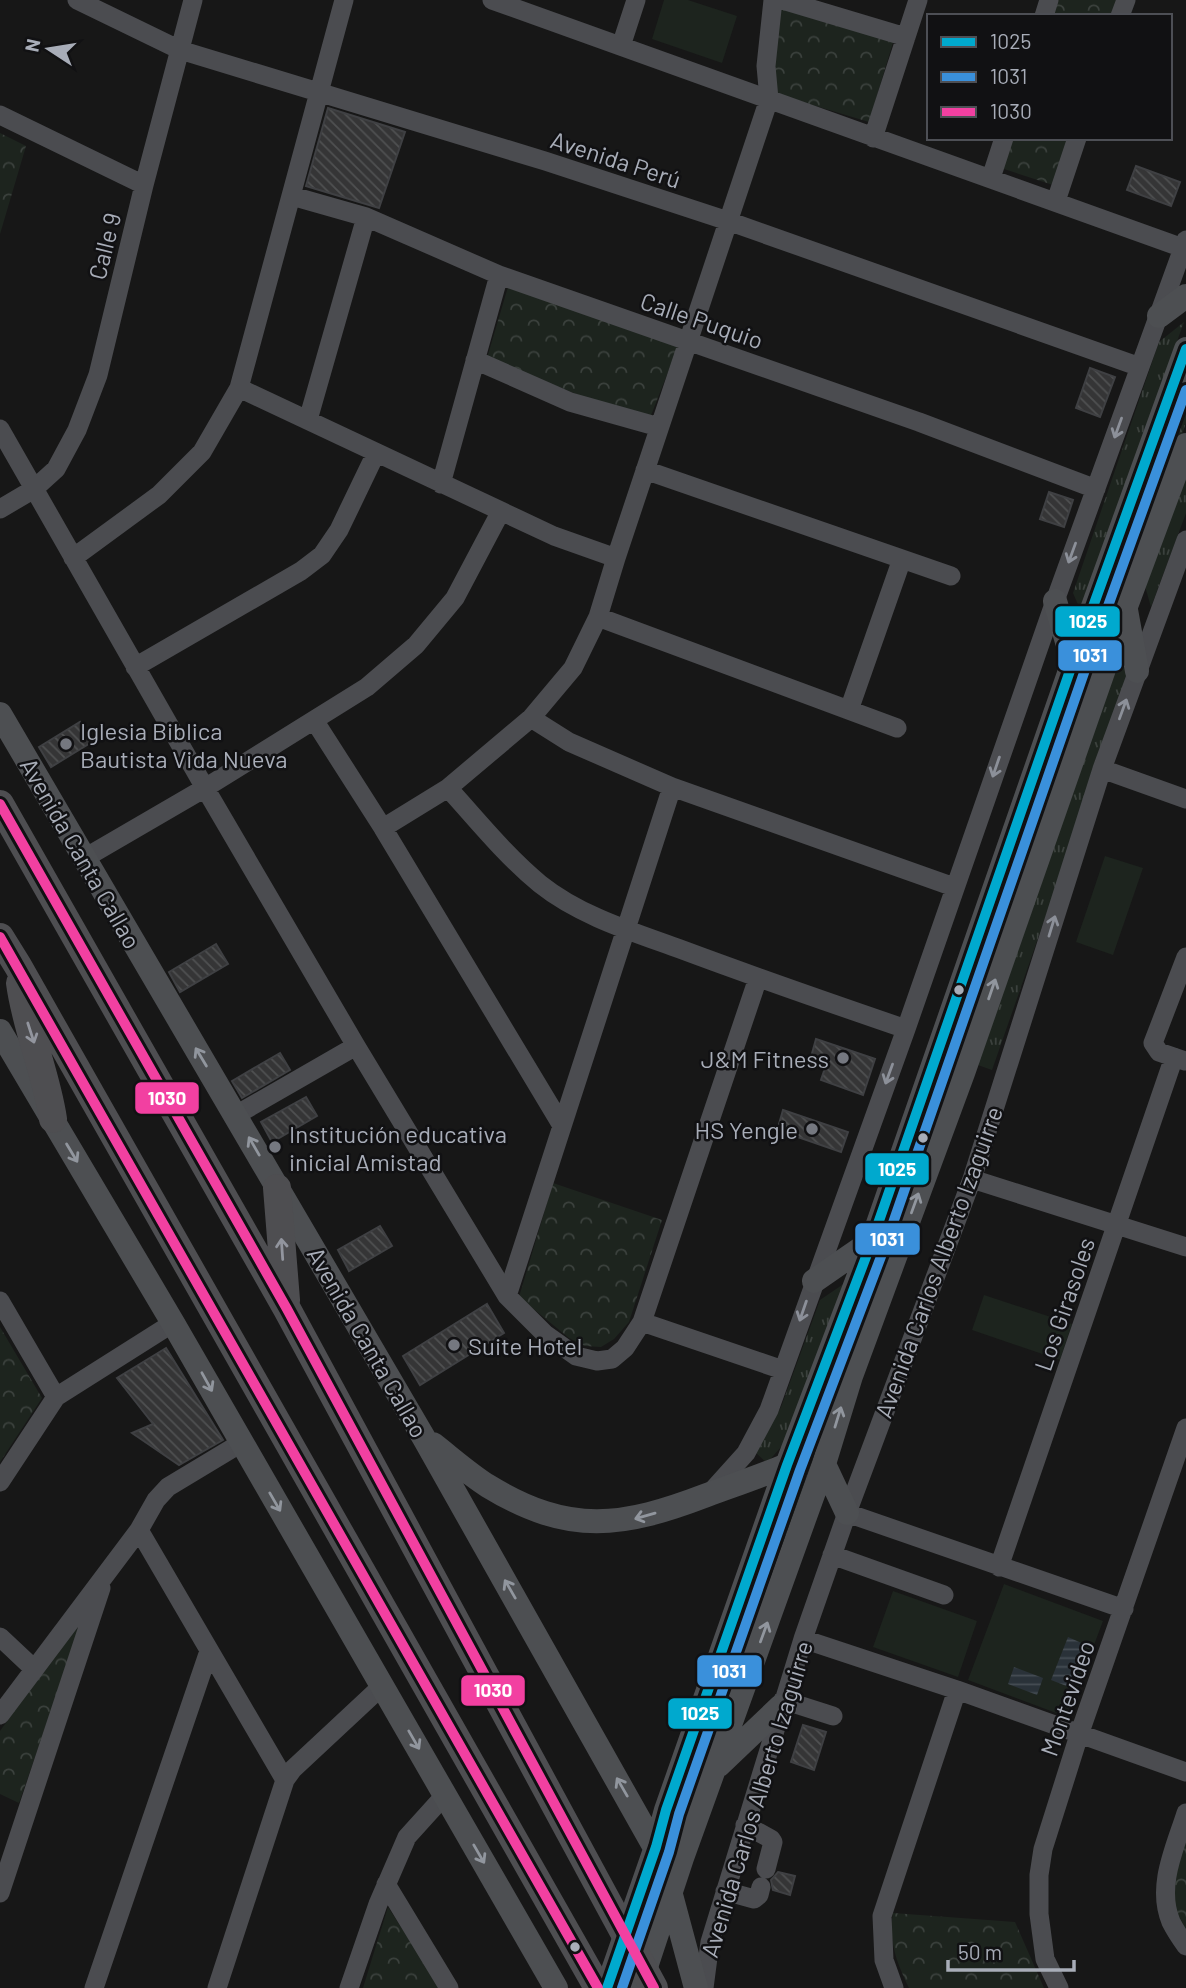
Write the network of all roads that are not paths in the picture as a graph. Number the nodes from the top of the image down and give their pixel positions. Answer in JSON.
{"nodes":[{"id":1,"x":77,"y":0,"type":"edge"},
{"id":2,"x":193,"y":0,"type":"edge"},
{"id":3,"x":344,"y":0,"type":"edge"},
{"id":4,"x":494,"y":0,"type":"edge"},
{"id":5,"x":636,"y":0,"type":"edge"},
{"id":6,"x":773,"y":0,"type":"edge"},
{"id":7,"x":782,"y":0,"type":"edge"},
{"id":8,"x":918,"y":0,"type":"edge"},
{"id":9,"x":906,"y":37,"type":"junction"},
{"id":10,"x":621,"y":46,"type":"junction"},
{"id":11,"x":180,"y":50,"type":"junction"},
{"id":12,"x":319,"y":92,"type":"junction"},
{"id":13,"x":769,"y":99,"type":"junction"},
{"id":14,"x":0,"y":116,"type":"edge"},
{"id":15,"x":873,"y":138,"type":"junction"},
{"id":16,"x":1003,"y":140,"type":"edge"},
{"id":17,"x":1076,"y":140,"type":"edge"},
{"id":18,"x":991,"y":178,"type":"junction"},
{"id":19,"x":144,"y":185,"type":"junction"},
{"id":20,"x":292,"y":196,"type":"junction"},
{"id":21,"x":1056,"y":201,"type":"junction"},
{"id":22,"x":366,"y":217,"type":"junction"},
{"id":23,"x":728,"y":221,"type":"junction"},
{"id":24,"x":1185,"y":244,"type":"edge"},
{"id":25,"x":499,"y":275,"type":"junction"},
{"id":26,"x":1186,"y":296,"type":"edge"},
{"id":27,"x":1159,"y":316,"type":"junction"},
{"id":28,"x":688,"y":341,"type":"junction"},
{"id":29,"x":1186,"y":349,"type":"edge"},
{"id":30,"x":475,"y":360,"type":"junction"},
{"id":31,"x":1140,"y":367,"type":"junction"},
{"id":32,"x":239,"y":388,"type":"junction"},
{"id":33,"x":308,"y":420,"type":"junction"},
{"id":34,"x":659,"y":427,"type":"junction"},
{"id":35,"x":0,"y":429,"type":"edge"},
{"id":36,"x":1186,"y":445,"type":"edge"},
{"id":37,"x":376,"y":453,"type":"junction"},
{"id":38,"x":645,"y":470,"type":"junction"},
{"id":39,"x":441,"y":484,"type":"junction"},
{"id":40,"x":34,"y":489,"type":"junction"},
{"id":41,"x":1096,"y":489,"type":"junction"},
{"id":42,"x":0,"y":509,"type":"edge"},
{"id":43,"x":501,"y":512,"type":"junction"},
{"id":44,"x":1186,"y":540,"type":"edge"},
{"id":45,"x":73,"y":558,"type":"junction"},
{"id":46,"x":615,"y":558,"type":"junction"},
{"id":47,"x":902,"y":559,"type":"junction"},
{"id":48,"x":951,"y":576,"type":"dead end"},
{"id":49,"x":1055,"y":601,"type":"junction"},
{"id":50,"x":1125,"y":609,"type":"junction"},
{"id":51,"x":598,"y":617,"type":"junction"},
{"id":52,"x":1073,"y":662,"type":"junction"},
{"id":53,"x":135,"y":667,"type":"junction"},
{"id":54,"x":1137,"y":671,"type":"junction"},
{"id":55,"x":849,"y":710,"type":"junction"},
{"id":56,"x":0,"y":714,"type":"edge"},
{"id":57,"x":531,"y":718,"type":"junction"},
{"id":58,"x":314,"y":720,"type":"junction"},
{"id":59,"x":897,"y":728,"type":"dead end"},
{"id":60,"x":1102,"y":769,"type":"junction"},
{"id":61,"x":672,"y":787,"type":"junction"},
{"id":62,"x":205,"y":788,"type":"junction"},
{"id":63,"x":448,"y":788,"type":"junction"},
{"id":64,"x":1186,"y":799,"type":"edge"},
{"id":65,"x":0,"y":804,"type":"edge"},
{"id":66,"x":383,"y":828,"type":"junction"},
{"id":67,"x":83,"y":859,"type":"junction"},
{"id":68,"x":996,"y":886,"type":"junction"},
{"id":69,"x":954,"y":887,"type":"junction"},
{"id":70,"x":1023,"y":903,"type":"junction"},
{"id":71,"x":625,"y":929,"type":"junction"},
{"id":72,"x":0,"y":937,"type":"edge"},
{"id":73,"x":1186,"y":957,"type":"edge"},
{"id":74,"x":18,"y":966,"type":"junction"},
{"id":75,"x":758,"y":978,"type":"junction"},
{"id":76,"x":906,"y":1029,"type":"junction"},
{"id":77,"x":0,"y":1031,"type":"edge"},
{"id":78,"x":356,"y":1046,"type":"junction"},
{"id":79,"x":1180,"y":1060,"type":"edge"},
{"id":80,"x":236,"y":1115,"type":"junction"},
{"id":81,"x":52,"y":1119,"type":"junction"},
{"id":82,"x":561,"y":1125,"type":"junction"},
{"id":83,"x":972,"y":1179,"type":"junction"},
{"id":84,"x":278,"y":1188,"type":"junction"},
{"id":85,"x":1118,"y":1224,"type":"junction"},
{"id":86,"x":872,"y":1241,"type":"junction"},
{"id":87,"x":1186,"y":1247,"type":"edge"},
{"id":88,"x":814,"y":1281,"type":"junction"},
{"id":89,"x":507,"y":1296,"type":"junction"},
{"id":90,"x":0,"y":1301,"type":"edge"},
{"id":91,"x":287,"y":1309,"type":"junction"},
{"id":92,"x":642,"y":1322,"type":"junction"},
{"id":93,"x":173,"y":1323,"type":"junction"},
{"id":94,"x":824,"y":1368,"type":"junction"},
{"id":95,"x":783,"y":1370,"type":"junction"},
{"id":96,"x":850,"y":1376,"type":"junction"},
{"id":97,"x":56,"y":1397,"type":"junction"},
{"id":98,"x":1185,"y":1437,"type":"edge"},
{"id":99,"x":424,"y":1438,"type":"junction"},
{"id":100,"x":241,"y":1443,"type":"junction"},
{"id":101,"x":824,"y":1464,"type":"junction"},
{"id":102,"x":788,"y":1465,"type":"junction"},
{"id":103,"x":1,"y":1479,"type":"edge"},
{"id":104,"x":709,"y":1494,"type":"junction"},
{"id":105,"x":846,"y":1513,"type":"junction"},
{"id":106,"x":139,"y":1530,"type":"junction"},
{"id":107,"x":832,"y":1555,"type":"junction"},
{"id":108,"x":999,"y":1567,"type":"junction"},
{"id":109,"x":105,"y":1575,"type":"junction"},
{"id":110,"x":944,"y":1595,"type":"dead end"},
{"id":111,"x":1124,"y":1609,"type":"junction"},
{"id":112,"x":0,"y":1637,"type":"edge"},
{"id":113,"x":803,"y":1639,"type":"junction"},
{"id":114,"x":209,"y":1651,"type":"junction"},
{"id":115,"x":33,"y":1668,"type":"junction"},
{"id":116,"x":382,"y":1686,"type":"junction"},
{"id":117,"x":957,"y":1690,"type":"junction"},
{"id":118,"x":781,"y":1704,"type":"junction"},
{"id":119,"x":0,"y":1716,"type":"edge"},
{"id":120,"x":833,"y":1716,"type":"dead end"},
{"id":121,"x":1079,"y":1735,"type":"junction"},
{"id":122,"x":716,"y":1768,"type":"junction"},
{"id":123,"x":1186,"y":1772,"type":"edge"},
{"id":124,"x":285,"y":1780,"type":"junction"},
{"id":125,"x":445,"y":1795,"type":"junction"},
{"id":126,"x":1186,"y":1813,"type":"edge"},
{"id":127,"x":745,"y":1825,"type":"junction"},
{"id":128,"x":656,"y":1847,"type":"junction"},
{"id":129,"x":386,"y":1884,"type":"junction"},
{"id":130,"x":725,"y":1891,"type":"junction"},
{"id":131,"x":0,"y":1893,"type":"edge"},
{"id":132,"x":671,"y":1894,"type":"junction"},
{"id":133,"x":626,"y":1932,"type":"junction"},
{"id":134,"x":1186,"y":1946,"type":"edge"},
{"id":135,"x":646,"y":1982,"type":"edge"},
{"id":136,"x":94,"y":1988,"type":"edge"},
{"id":137,"x":217,"y":1988,"type":"edge"},
{"id":138,"x":349,"y":1988,"type":"edge"},
{"id":139,"x":449,"y":1988,"type":"edge"},
{"id":140,"x":556,"y":1988,"type":"edge"},
{"id":141,"x":598,"y":1988,"type":"edge"},
{"id":142,"x":607,"y":1988,"type":"edge"},
{"id":143,"x":696,"y":1988,"type":"edge"},
{"id":144,"x":704,"y":1988,"type":"edge"},
{"id":145,"x":894,"y":1988,"type":"edge"},
{"id":146,"x":1059,"y":1988,"type":"edge"}],
"edges":[{"from":1,"to":11,"type":"street","name":"Avenida Perú"},
{"from":2,"to":11,"type":"street","name":"Calle 9"},
{"from":3,"to":12,"type":"street"},
{"from":4,"to":10,"type":"street"},
{"from":5,"to":10,"type":"street"},
{"from":6,"to":13,"type":"street"},
{"from":7,"to":9,"type":"street"},
{"from":8,"to":9,"type":"street"},
{"from":9,"to":15,"type":"street"},
{"from":10,"to":13,"type":"street"},
{"from":11,"to":12,"type":"street","name":"Avenida Perú"},
{"from":11,"to":19,"type":"street","name":"Calle 9"},
{"from":12,"to":20,"type":"street"},
{"from":12,"to":23,"type":"street","name":"Avenida Perú"},
{"from":13,"to":15,"type":"street"},
{"from":13,"to":23,"type":"street"},
{"from":14,"to":19,"type":"street"},
{"from":15,"to":18,"type":"street"},
{"from":16,"to":18,"type":"street"},
{"from":17,"to":21,"type":"street"},
{"from":18,"to":21,"type":"street"},
{"from":19,"to":40,"type":"street","name":"Calle 9"},
{"from":20,"to":22,"type":"street","name":"Calle Puquio"},
{"from":20,"to":32,"type":"street"},
{"from":21,"to":24,"type":"street"},
{"from":22,"to":25,"type":"street","name":"Calle Puquio"},
{"from":22,"to":33,"type":"street"},
{"from":23,"to":28,"type":"street"},
{"from":23,"to":31,"type":"street","name":"Avenida Perú"},
{"from":24,"to":27,"type":"street"},
{"from":25,"to":28,"type":"street","name":"Calle Puquio"},
{"from":25,"to":30,"type":"street"},
{"from":26,"to":27,"type":"main road"},
{"from":27,"to":31,"type":"street"},
{"from":28,"to":34,"type":"street"},
{"from":28,"to":41,"type":"street","name":"Calle Puquio"},
{"from":29,"to":52,"type":"main road"},
{"from":30,"to":34,"type":"street"},
{"from":30,"to":39,"type":"street"},
{"from":31,"to":41,"type":"street","one_way":true},
{"from":32,"to":33,"type":"street"},
{"from":32,"to":45,"type":"street"},
{"from":33,"to":37,"type":"street"},
{"from":34,"to":38,"type":"street"},
{"from":35,"to":40,"type":"street"},
{"from":36,"to":50,"type":"main road","name":"Avenida Carlos Alberto Izaguirre"},
{"from":37,"to":39,"type":"street"},
{"from":37,"to":53,"type":"street"},
{"from":38,"to":46,"type":"street"},
{"from":38,"to":47,"type":"street"},
{"from":39,"to":43,"type":"street"},
{"from":40,"to":42,"type":"street","name":"Calle 9"},
{"from":40,"to":45,"type":"street"},
{"from":41,"to":49,"type":"street","one_way":true},
{"from":43,"to":46,"type":"street"},
{"from":43,"to":58,"type":"street"},
{"from":44,"to":54,"type":"street","name":"Avenida Carlos Alberto Izaguirre"},
{"from":45,"to":53,"type":"street"},
{"from":46,"to":51,"type":"street"},
{"from":47,"to":48,"type":"street"},
{"from":47,"to":55,"type":"street"},
{"from":49,"to":52,"type":"main road"},
{"from":49,"to":69,"type":"street","one_way":true},
{"from":50,"to":54,"type":"main road"},
{"from":50,"to":70,"type":"main road","name":"Avenida Carlos Alberto Izaguirre"},
{"from":51,"to":55,"type":"street"},
{"from":51,"to":57,"type":"street"},
{"from":52,"to":68,"type":"main road"},
{"from":53,"to":62,"type":"street"},
{"from":60,"to":54,"type":"street","name":"Avenida Carlos Alberto Izaguirre","one_way":true},
{"from":55,"to":59,"type":"street"},
{"from":56,"to":67,"type":"main road","name":"Avenida Canta Callao"},
{"from":57,"to":61,"type":"street"},
{"from":57,"to":63,"type":"street"},
{"from":58,"to":62,"type":"street"},
{"from":58,"to":66,"type":"street"},
{"from":60,"to":64,"type":"street"},
{"from":83,"to":60,"type":"street","name":"Avenida Carlos Alberto Izaguirre","one_way":true},
{"from":61,"to":69,"type":"street"},
{"from":61,"to":71,"type":"street"},
{"from":62,"to":67,"type":"street"},
{"from":62,"to":78,"type":"street"},
{"from":63,"to":66,"type":"street"},
{"from":63,"to":71,"type":"street"},
{"from":65,"to":91,"type":"highway","name":"Avenida Canta Callao"},
{"from":66,"to":82,"type":"street"},
{"from":80,"to":67,"type":"main road","name":"Avenida Canta Callao","one_way":true},
{"from":68,"to":70,"type":"main road"},
{"from":68,"to":86,"type":"main road"},
{"from":69,"to":76,"type":"street"},
{"from":96,"to":70,"type":"main road","name":"Avenida Carlos Alberto Izaguirre","one_way":true},
{"from":71,"to":75,"type":"street"},
{"from":71,"to":82,"type":"street"},
{"from":72,"to":74,"type":"highway"},
{"from":73,"to":79,"type":"street"},
{"from":74,"to":81,"type":"highway","one_way":true},
{"from":74,"to":141,"type":"highway"},
{"from":75,"to":76,"type":"street"},
{"from":75,"to":92,"type":"street"},
{"from":76,"to":88,"type":"street","one_way":true},
{"from":77,"to":81,"type":"main road"},
{"from":78,"to":80,"type":"street"},
{"from":78,"to":89,"type":"street"},
{"from":79,"to":85,"type":"street","name":"Los Girasoles"},
{"from":84,"to":80,"type":"main road","name":"Avenida Canta Callao","one_way":true},
{"from":81,"to":93,"type":"main road","one_way":true},
{"from":82,"to":89,"type":"street"},
{"from":83,"to":85,"type":"street"},
{"from":83,"to":105,"type":"street","name":"Avenida Carlos Alberto Izaguirre"},
{"from":91,"to":84,"type":"highway","one_way":true},
{"from":84,"to":99,"type":"main road","name":"Avenida Canta Callao"},
{"from":85,"to":87,"type":"street"},
{"from":85,"to":108,"type":"street","name":"Los Girasoles"},
{"from":86,"to":88,"type":"main road"},
{"from":86,"to":94,"type":"main road"},
{"from":88,"to":95,"type":"street","one_way":true},
{"from":89,"to":92,"type":"street"},
{"from":90,"to":97,"type":"street"},
{"from":91,"to":133,"type":"highway","name":"Avenida Canta Callao"},
{"from":92,"to":95,"type":"street"},
{"from":93,"to":97,"type":"street"},
{"from":93,"to":100,"type":"main road","one_way":true},
{"from":94,"to":96,"type":"main road"},
{"from":94,"to":102,"type":"main road"},
{"from":95,"to":104,"type":"street"},
{"from":101,"to":96,"type":"main road","name":"Avenida Carlos Alberto Izaguirre","one_way":true},
{"from":97,"to":103,"type":"street"},
{"from":98,"to":111,"type":"street","name":"Montevideo"},
{"from":104,"to":99,"type":"main road","one_way":true},
{"from":128,"to":99,"type":"main road","name":"Avenida Canta Callao","one_way":true},
{"from":100,"to":106,"type":"street"},
{"from":100,"to":116,"type":"main road","one_way":true},
{"from":101,"to":105,"type":"main road"},
{"from":122,"to":101,"type":"main road","name":"Avenida Carlos Alberto Izaguirre","one_way":true},
{"from":102,"to":104,"type":"main road"},
{"from":102,"to":128,"type":"main road"},
{"from":105,"to":107,"type":"street","name":"Avenida Carlos Alberto Izaguirre"},
{"from":105,"to":108,"type":"street"},
{"from":106,"to":109,"type":"street"},
{"from":106,"to":114,"type":"street"},
{"from":107,"to":110,"type":"street"},
{"from":107,"to":113,"type":"street","name":"Avenida Carlos Alberto Izaguirre"},
{"from":108,"to":111,"type":"street"},
{"from":109,"to":115,"type":"street"},
{"from":109,"to":131,"type":"street"},
{"from":111,"to":121,"type":"street","name":"Montevideo"},
{"from":112,"to":115,"type":"street"},
{"from":113,"to":117,"type":"street"},
{"from":113,"to":118,"type":"street","name":"Avenida Carlos Alberto Izaguirre"},
{"from":114,"to":124,"type":"street"},
{"from":114,"to":136,"type":"street"},
{"from":115,"to":119,"type":"street"},
{"from":116,"to":124,"type":"street"},
{"from":116,"to":125,"type":"main road","one_way":true},
{"from":117,"to":121,"type":"street"},
{"from":117,"to":145,"type":"street"},
{"from":118,"to":120,"type":"street"},
{"from":118,"to":122,"type":"main road"},
{"from":118,"to":127,"type":"street","name":"Avenida Carlos Alberto Izaguirre"},
{"from":121,"to":123,"type":"street"},
{"from":121,"to":146,"type":"street","name":"Montevideo"},
{"from":122,"to":132,"type":"main road","name":"Avenida Carlos Alberto Izaguirre"},
{"from":124,"to":137,"type":"street"},
{"from":125,"to":129,"type":"street"},
{"from":125,"to":140,"type":"main road","one_way":true},
{"from":126,"to":134,"type":"street"},
{"from":127,"to":130,"type":"street","name":"Avenida Carlos Alberto Izaguirre"},
{"from":127,"to":130,"type":"street"},
{"from":128,"to":132,"type":"main road","name":"Avenida Canta Callao"},
{"from":128,"to":133,"type":"main road"},
{"from":129,"to":138,"type":"street"},
{"from":129,"to":139,"type":"street"},
{"from":130,"to":144,"type":"street","name":"Avenida Carlos Alberto Izaguirre"},
{"from":132,"to":135,"type":"main road","name":"Avenida Carlos Alberto Izaguirre"},
{"from":132,"to":143,"type":"main road","name":"Avenida Canta Callao"},
{"from":133,"to":135,"type":"highway","name":"Avenida Canta Callao"},
{"from":133,"to":142,"type":"main road"}]}
